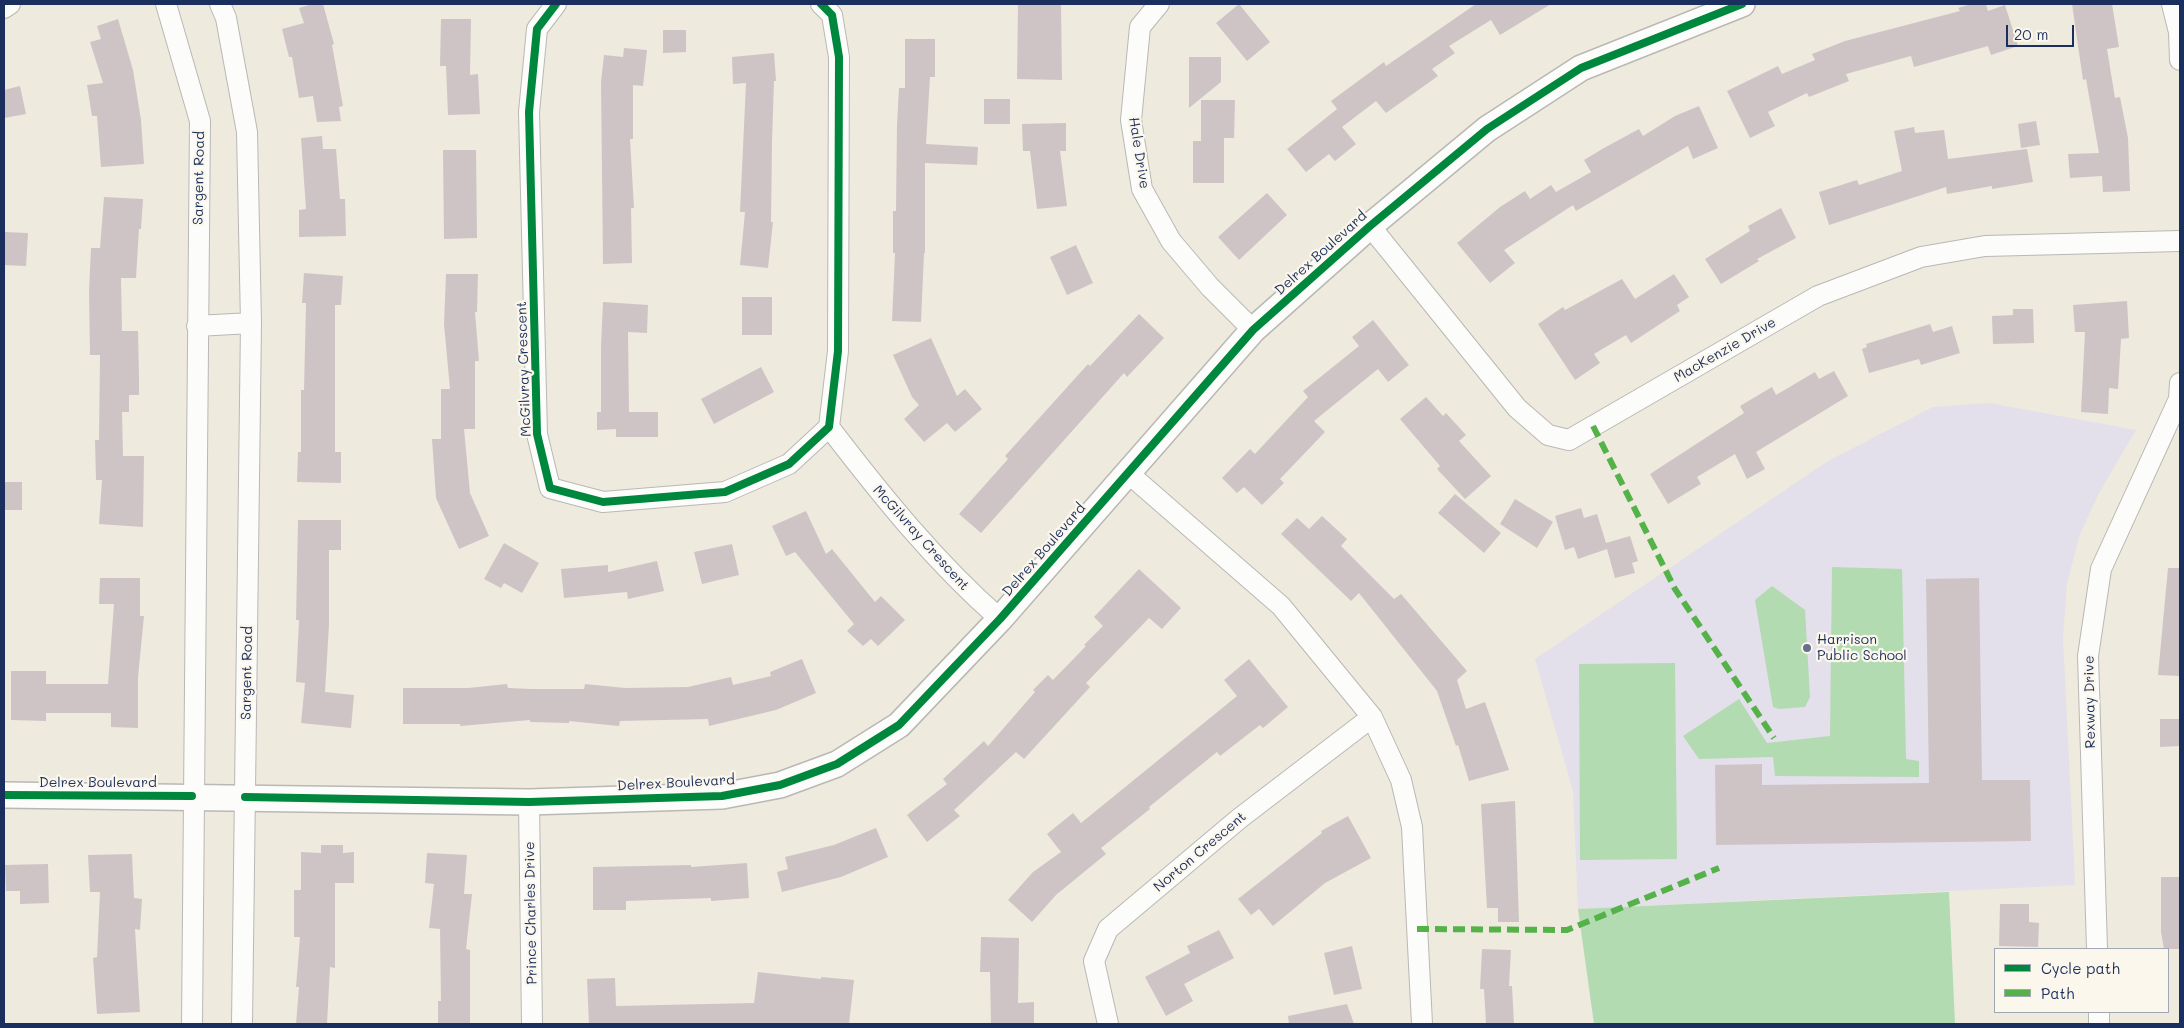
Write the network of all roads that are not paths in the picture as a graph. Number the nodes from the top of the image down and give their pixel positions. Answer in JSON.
{"nodes":[{"id":1,"x":10,"y":4,"type":"edge"},
{"id":2,"x":166,"y":4,"type":"edge"},
{"id":3,"x":220,"y":4,"type":"edge"},
{"id":4,"x":556,"y":4,"type":"edge"},
{"id":5,"x":821,"y":4,"type":"edge"},
{"id":6,"x":1159,"y":4,"type":"edge"},
{"id":7,"x":1742,"y":4,"type":"edge"},
{"id":8,"x":2172,"y":4,"type":"edge"},
{"id":9,"x":4,"y":8,"type":"edge"},
{"id":10,"x":2180,"y":60,"type":"edge"},
{"id":11,"x":1370,"y":226,"type":"junction"},
{"id":12,"x":2180,"y":241,"type":"edge"},
{"id":13,"x":251,"y":323,"type":"junction"},
{"id":14,"x":197,"y":326,"type":"junction"},
{"id":15,"x":1254,"y":330,"type":"junction"},
{"id":16,"x":2180,"y":383,"type":"edge"},
{"id":17,"x":829,"y":427,"type":"junction"},
{"id":18,"x":1128,"y":473,"type":"junction"},
{"id":19,"x":1000,"y":619,"type":"junction"},
{"id":20,"x":1372,"y":717,"type":"junction"},
{"id":21,"x":4,"y":795,"type":"edge"},
{"id":22,"x":192,"y":796,"type":"junction"},
{"id":23,"x":245,"y":797,"type":"junction"},
{"id":24,"x":529,"y":802,"type":"junction"},
{"id":25,"x":2097,"y":948,"type":"edge"},
{"id":26,"x":192,"y":1024,"type":"edge"},
{"id":27,"x":242,"y":1024,"type":"edge"},
{"id":28,"x":532,"y":1024,"type":"edge"},
{"id":29,"x":1108,"y":1024,"type":"edge"},
{"id":30,"x":1422,"y":1024,"type":"edge"}],
"edges":[{"from":1,"to":9,"type":"street"},
{"from":2,"to":14,"type":"street","name":"Sargent Road"},
{"from":3,"to":13,"type":"street","name":"Sargent Road"},
{"from":4,"to":17,"type":"street","name":"McGilvray Crescent"},
{"from":5,"to":17,"type":"street"},
{"from":6,"to":15,"type":"street","name":"Hale Drive"},
{"from":7,"to":11,"type":"street","name":"Delrex Boulevard"},
{"from":8,"to":10,"type":"street"},
{"from":11,"to":12,"type":"street","name":"MacKenzie Drive"},
{"from":11,"to":15,"type":"street","name":"Delrex Boulevard"},
{"from":13,"to":14,"type":"street"},
{"from":13,"to":23,"type":"street","name":"Sargent Road"},
{"from":14,"to":22,"type":"street","name":"Sargent Road"},
{"from":15,"to":18,"type":"street","name":"Delrex Boulevard"},
{"from":16,"to":25,"type":"street","name":"Rexway Drive"},
{"from":17,"to":19,"type":"street","name":"McGilvray Crescent"},
{"from":18,"to":19,"type":"street","name":"Delrex Boulevard"},
{"from":18,"to":20,"type":"street"},
{"from":19,"to":24,"type":"street","name":"Delrex Boulevard"},
{"from":20,"to":29,"type":"street","name":"Norton Crescent"},
{"from":20,"to":30,"type":"street"},
{"from":21,"to":22,"type":"street","name":"Delrex Boulevard"},
{"from":22,"to":23,"type":"street","name":"Delrex Boulevard"},
{"from":22,"to":26,"type":"street","name":"Sargent Road"},
{"from":23,"to":24,"type":"street","name":"Delrex Boulevard"},
{"from":23,"to":27,"type":"street","name":"Sargent Road"},
{"from":24,"to":28,"type":"street","name":"Prince Charles Drive"}]}
